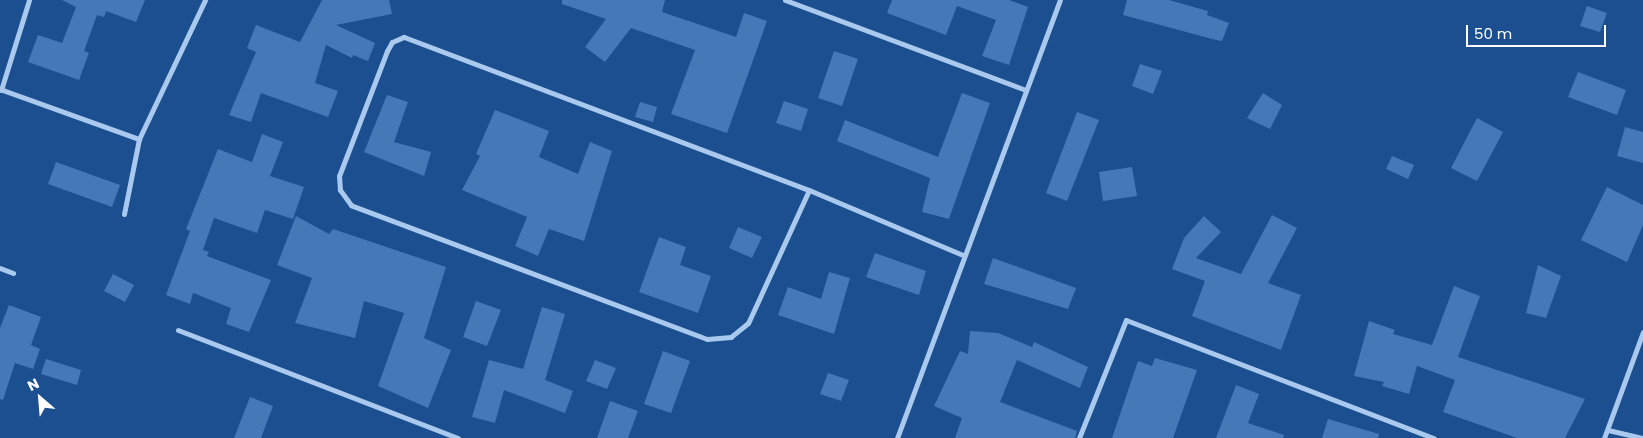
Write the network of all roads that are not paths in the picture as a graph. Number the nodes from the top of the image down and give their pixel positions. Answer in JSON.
{"nodes":[{"id":1,"x":29,"y":0,"type":"edge"},
{"id":2,"x":204,"y":0,"type":"edge"},
{"id":3,"x":785,"y":0,"type":"edge"},
{"id":4,"x":1060,"y":0,"type":"edge"},
{"id":5,"x":0,"y":89,"type":"edge"},
{"id":6,"x":1026,"y":90,"type":"junction"},
{"id":7,"x":139,"y":139,"type":"junction"},
{"id":8,"x":809,"y":190,"type":"junction"},
{"id":9,"x":124,"y":214,"type":"dead end"},
{"id":10,"x":962,"y":255,"type":"junction"},
{"id":11,"x":0,"y":268,"type":"edge"},
{"id":12,"x":13,"y":273,"type":"dead end"},
{"id":13,"x":178,"y":330,"type":"dead end"},
{"id":14,"x":1643,"y":332,"type":"edge"},
{"id":15,"x":1608,"y":430,"type":"junction"},
{"id":16,"x":1419,"y":435,"type":"edge"},
{"id":17,"x":458,"y":438,"type":"edge"},
{"id":18,"x":897,"y":438,"type":"edge"},
{"id":19,"x":1079,"y":438,"type":"edge"},
{"id":20,"x":1434,"y":438,"type":"edge"},
{"id":21,"x":1604,"y":438,"type":"edge"},
{"id":22,"x":1642,"y":438,"type":"edge"}],
"edges":[{"from":1,"to":5,"type":"street"},
{"from":2,"to":7,"type":"street"},
{"from":3,"to":6,"type":"street"},
{"from":4,"to":6,"type":"street"},
{"from":5,"to":7,"type":"street"},
{"from":6,"to":10,"type":"street"},
{"from":7,"to":9,"type":"street"},
{"from":8,"to":8,"type":"street"},
{"from":8,"to":10,"type":"street"},
{"from":10,"to":18,"type":"street"},
{"from":11,"to":12,"type":"street"},
{"from":13,"to":17,"type":"street"},
{"from":14,"to":15,"type":"street"},
{"from":15,"to":21,"type":"street"},
{"from":15,"to":22,"type":"street"},
{"from":16,"to":19,"type":"street"},
{"from":16,"to":20,"type":"street"}]}
